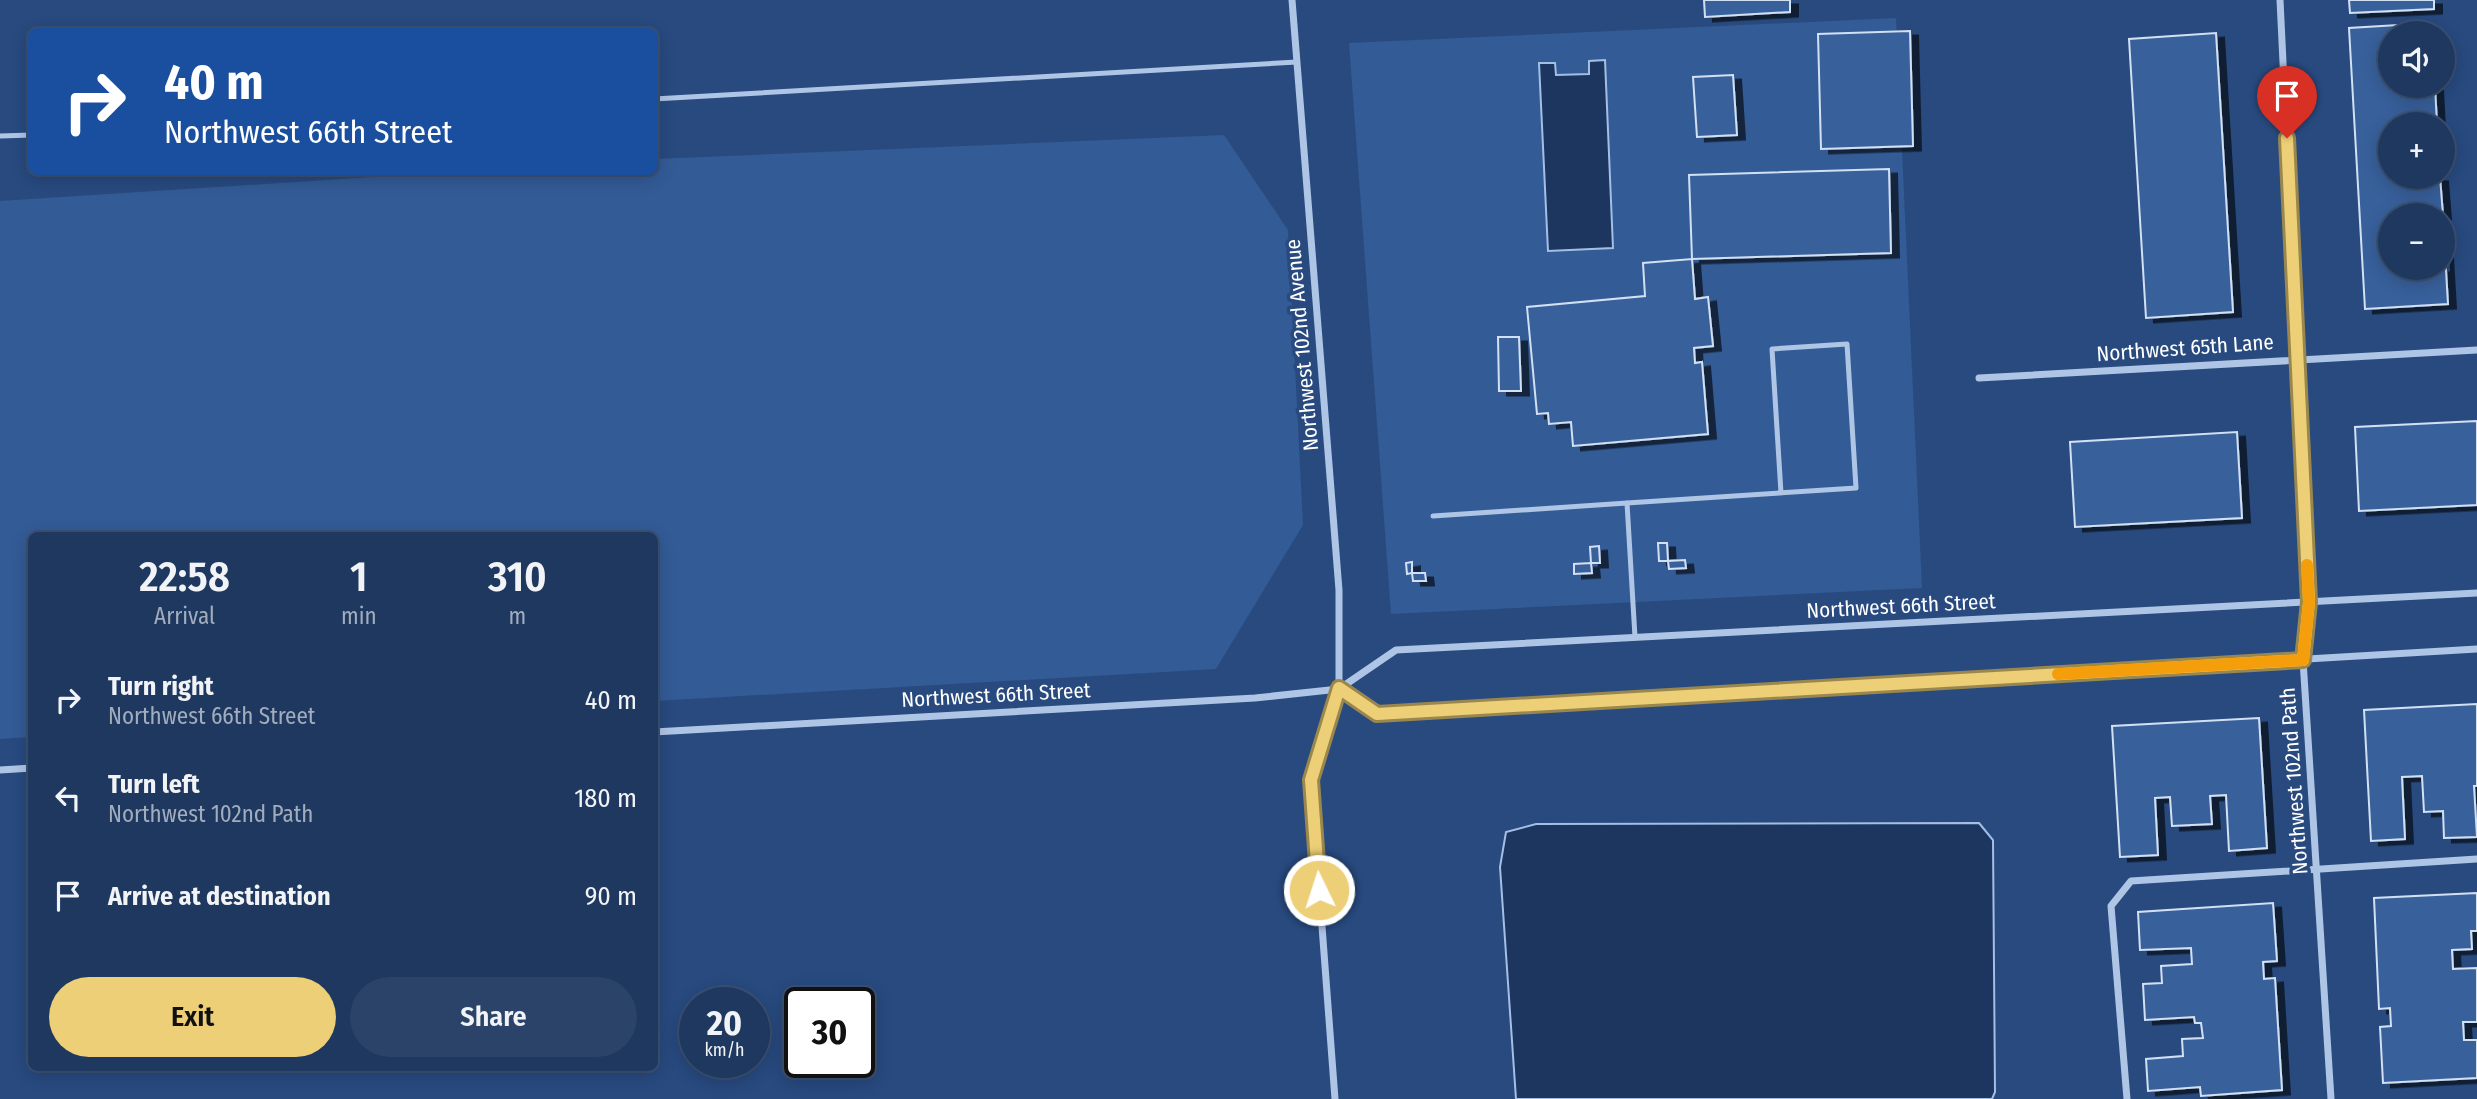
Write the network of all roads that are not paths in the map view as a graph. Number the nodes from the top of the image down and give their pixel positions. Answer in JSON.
{"nodes":[{"id":1,"x":1292,"y":0,"type":"edge"},
{"id":2,"x":2280,"y":0,"type":"edge"},
{"id":3,"x":1297,"y":62,"type":"junction"},
{"id":4,"x":658,"y":99,"type":"edge"},
{"id":5,"x":28,"y":135,"type":"edge"},
{"id":6,"x":0,"y":136,"type":"edge"},
{"id":7,"x":2477,"y":350,"type":"edge"},
{"id":8,"x":2298,"y":359,"type":"junction"},
{"id":9,"x":1979,"y":378,"type":"dead end"},
{"id":10,"x":1781,"y":493,"type":"junction"},
{"id":11,"x":1627,"y":503,"type":"junction"},
{"id":12,"x":1433,"y":516,"type":"dead end"},
{"id":13,"x":2477,"y":593,"type":"edge"},
{"id":14,"x":2309,"y":602,"type":"junction"},
{"id":15,"x":1635,"y":637,"type":"junction"},
{"id":16,"x":2477,"y":649,"type":"edge"},
{"id":17,"x":2303,"y":660,"type":"junction"},
{"id":18,"x":1339,"y":688,"type":"junction"},
{"id":19,"x":658,"y":732,"type":"edge"},
{"id":20,"x":28,"y":768,"type":"edge"},
{"id":21,"x":0,"y":770,"type":"edge"},
{"id":22,"x":2477,"y":859,"type":"edge"},
{"id":23,"x":2317,"y":867,"type":"junction"},
{"id":24,"x":1335,"y":1099,"type":"edge"},
{"id":25,"x":2127,"y":1099,"type":"edge"},
{"id":26,"x":2331,"y":1099,"type":"edge"}],
"edges":[{"from":1,"to":3,"type":"street","name":"Northwest 102nd Avenue"},
{"from":2,"to":8,"type":"street","name":"Northwest 102nd Path"},
{"from":3,"to":4,"type":"lane"},
{"from":3,"to":18,"type":"street","name":"Northwest 102nd Avenue"},
{"from":5,"to":6,"type":"lane"},
{"from":7,"to":8,"type":"street","name":"Northwest 65th Lane"},
{"from":8,"to":9,"type":"street","name":"Northwest 65th Lane"},
{"from":8,"to":14,"type":"street","name":"Northwest 102nd Path"},
{"from":10,"to":10,"type":"lane"},
{"from":10,"to":11,"type":"lane"},
{"from":11,"to":12,"type":"lane"},
{"from":11,"to":15,"type":"lane"},
{"from":13,"to":14,"type":"street","name":"Northwest 66th Street"},
{"from":14,"to":15,"type":"street","name":"Northwest 66th Street"},
{"from":14,"to":17,"type":"street","name":"Northwest 102nd Path"},
{"from":15,"to":18,"type":"street","name":"Northwest 66th Street"},
{"from":16,"to":17,"type":"street"},
{"from":17,"to":18,"type":"street"},
{"from":17,"to":23,"type":"street","name":"Northwest 102nd Path"},
{"from":18,"to":19,"type":"street","name":"Northwest 66th Street"},
{"from":18,"to":24,"type":"street","name":"Northwest 102nd Avenue"},
{"from":20,"to":21,"type":"street"},
{"from":22,"to":23,"type":"street"},
{"from":23,"to":25,"type":"street"},
{"from":23,"to":26,"type":"street","name":"Northwest 102nd Path"}]}
